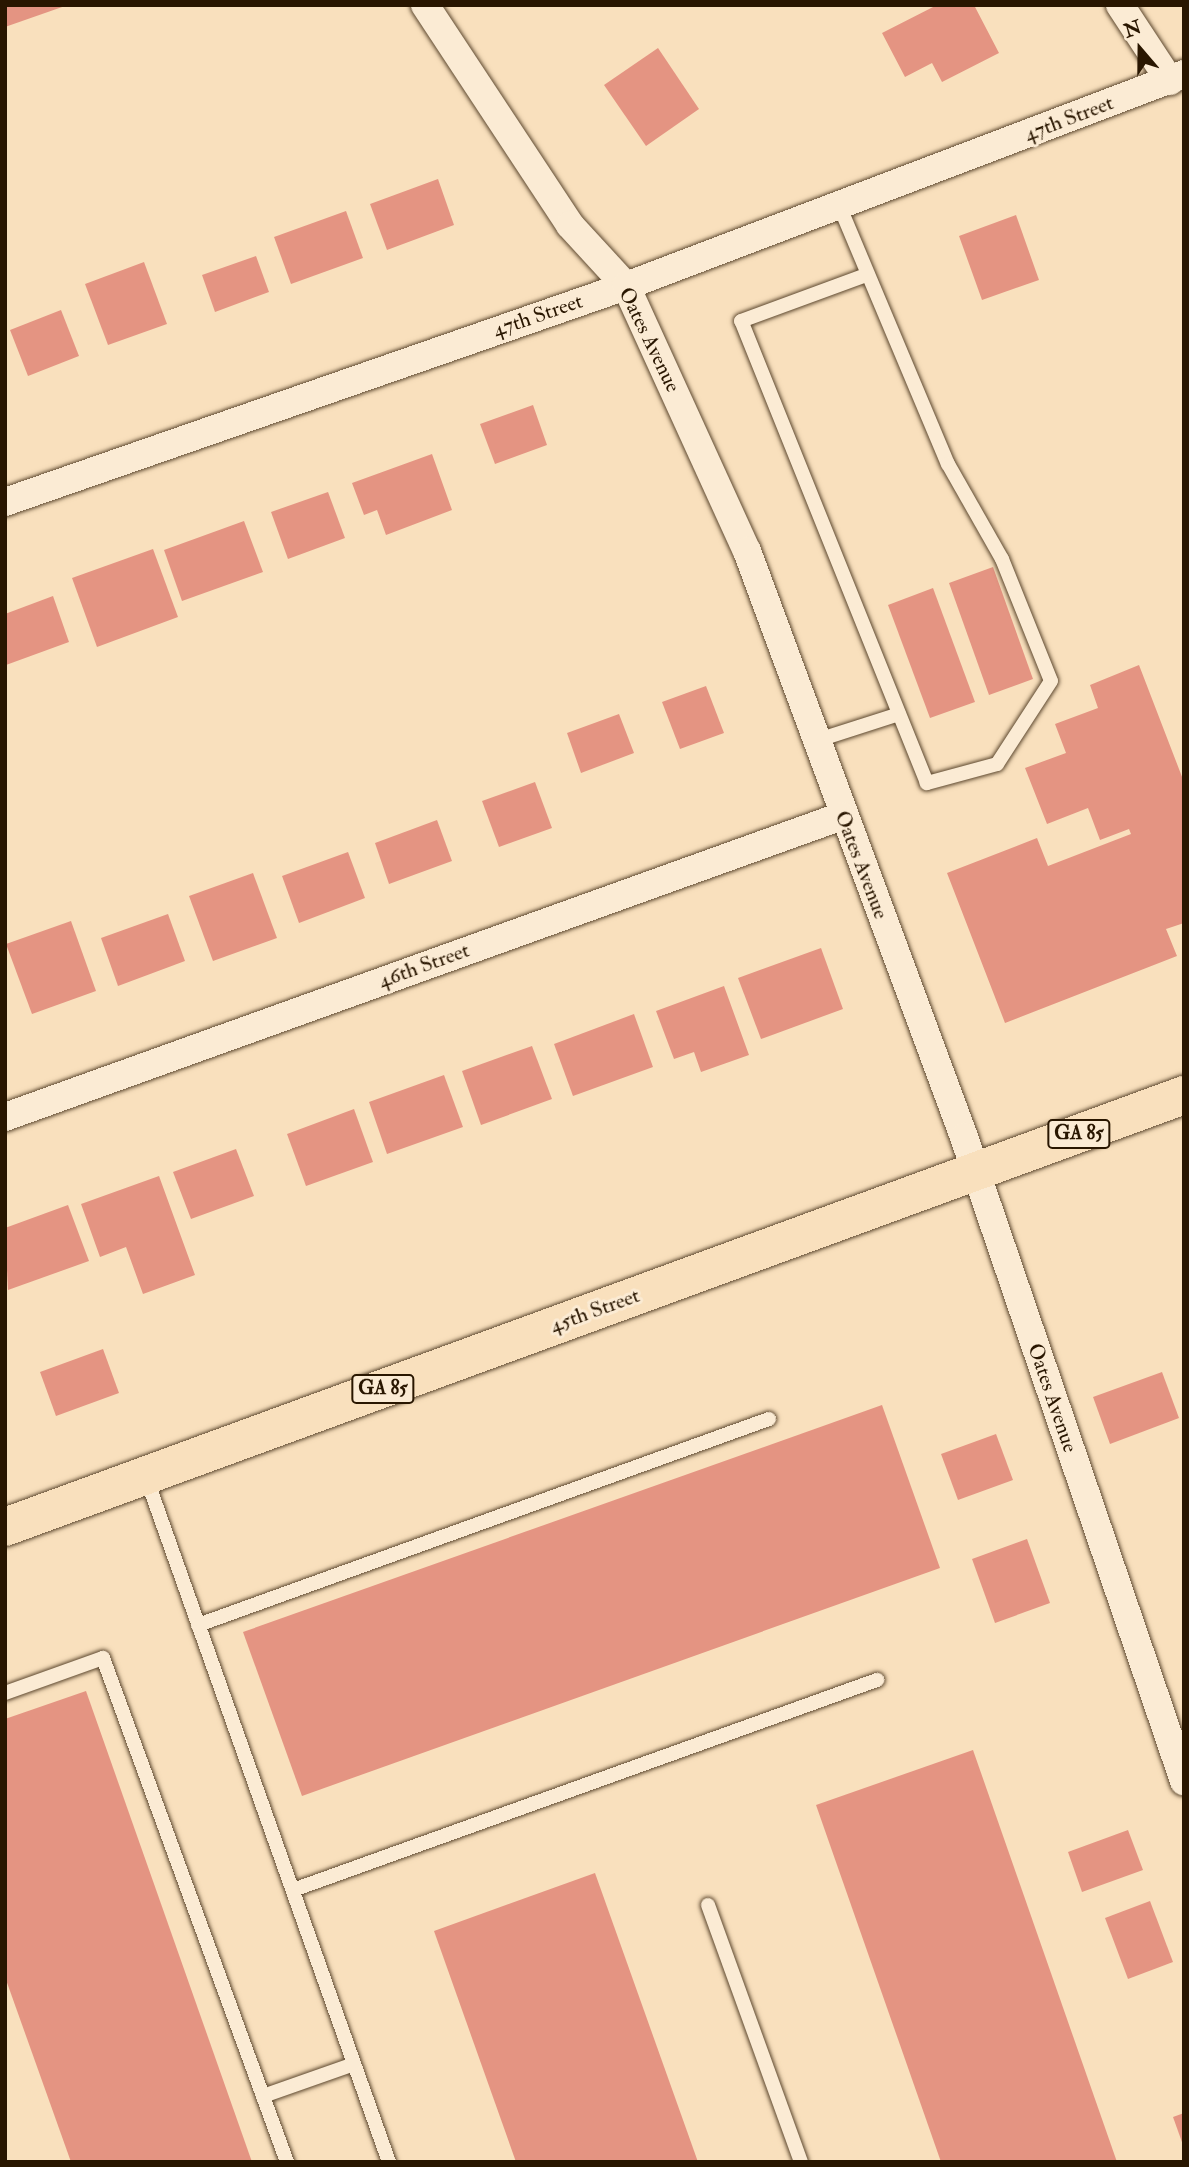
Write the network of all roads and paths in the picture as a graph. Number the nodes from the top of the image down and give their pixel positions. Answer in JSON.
{"nodes":[{"id":1,"x":425,"y":5,"type":"edge"},
{"id":2,"x":1120,"y":5,"type":"edge"},
{"id":3,"x":1177,"y":77,"type":"edge"},
{"id":4,"x":839,"y":205,"type":"junction"},
{"id":5,"x":866,"y":275,"type":"junction"},
{"id":6,"x":626,"y":286,"type":"junction"},
{"id":7,"x":5,"y":502,"type":"edge"},
{"id":8,"x":899,"y":714,"type":"junction"},
{"id":9,"x":815,"y":741,"type":"junction"},
{"id":10,"x":842,"y":816,"type":"junction"},
{"id":11,"x":1184,"y":1095,"type":"edge"},
{"id":12,"x":5,"y":1116,"type":"edge"},
{"id":13,"x":974,"y":1172,"type":"junction"},
{"id":14,"x":769,"y":1419,"type":"dead end"},
{"id":15,"x":145,"y":1476,"type":"junction"},
{"id":16,"x":5,"y":1527,"type":"edge"},
{"id":17,"x":198,"y":1625,"type":"junction"},
{"id":18,"x":877,"y":1680,"type":"dead end"},
{"id":19,"x":5,"y":1693,"type":"edge"},
{"id":20,"x":1184,"y":1781,"type":"edge"},
{"id":21,"x":292,"y":1891,"type":"junction"},
{"id":22,"x":708,"y":1905,"type":"dead end"},
{"id":23,"x":354,"y":2064,"type":"junction"},
{"id":24,"x":263,"y":2096,"type":"junction"},
{"id":25,"x":288,"y":2162,"type":"edge"},
{"id":26,"x":389,"y":2162,"type":"edge"},
{"id":27,"x":801,"y":2162,"type":"edge"}],
"edges":[{"from":1,"to":6,"type":"street","name":"Oates Avenue"},
{"from":2,"to":3,"type":"street"},
{"from":3,"to":4,"type":"street","name":"47th Street"},
{"from":4,"to":5,"type":"lane"},
{"from":4,"to":6,"type":"street","name":"47th Street"},
{"from":5,"to":8,"type":"lane"},
{"from":5,"to":8,"type":"lane"},
{"from":6,"to":7,"type":"street","name":"47th Street"},
{"from":6,"to":9,"type":"street","name":"Oates Avenue"},
{"from":8,"to":9,"type":"lane"},
{"from":9,"to":10,"type":"street","name":"Oates Avenue"},
{"from":10,"to":12,"type":"street","name":"46th Street"},
{"from":10,"to":13,"type":"street","name":"Oates Avenue"},
{"from":11,"to":13,"type":"main road","name":"45th Street","number":"GA 85"},
{"from":13,"to":15,"type":"main road","name":"45th Street","number":"GA 85"},
{"from":13,"to":20,"type":"street","name":"Oates Avenue"},
{"from":14,"to":17,"type":"lane"},
{"from":15,"to":16,"type":"main road","name":"45th Street","number":"GA 85"},
{"from":15,"to":17,"type":"lane"},
{"from":17,"to":21,"type":"lane"},
{"from":18,"to":21,"type":"lane"},
{"from":19,"to":24,"type":"lane"},
{"from":21,"to":23,"type":"lane"},
{"from":22,"to":27,"type":"lane"},
{"from":23,"to":24,"type":"lane"},
{"from":23,"to":26,"type":"lane"},
{"from":24,"to":25,"type":"lane"}]}
